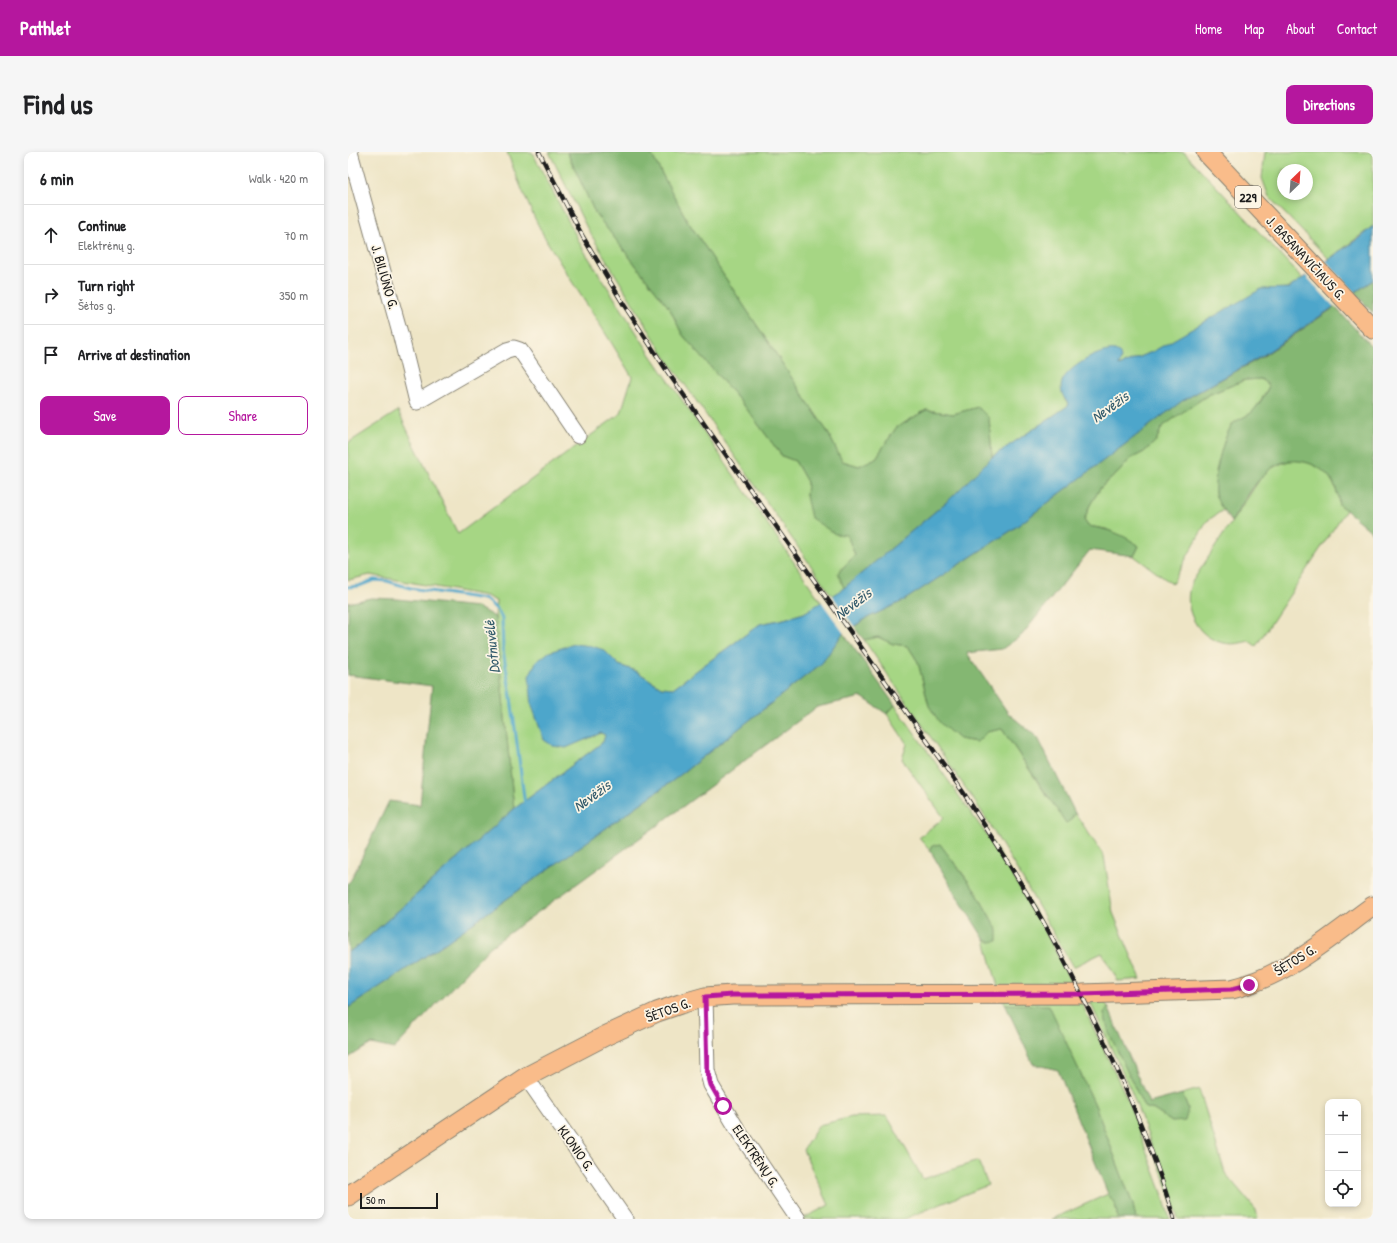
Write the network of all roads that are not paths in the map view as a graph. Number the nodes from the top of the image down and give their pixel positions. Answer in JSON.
{"nodes":[{"id":1,"x":350,"y":152,"type":"edge"},
{"id":2,"x":1206,"y":152,"type":"edge"},
{"id":3,"x":1369,"y":325,"type":"edge"},
{"id":4,"x":578,"y":436,"type":"dead end"},
{"id":5,"x":1373,"y":906,"type":"edge"},
{"id":6,"x":705,"y":997,"type":"junction"},
{"id":7,"x":526,"y":1077,"type":"junction"},
{"id":8,"x":348,"y":1196,"type":"edge"},
{"id":9,"x":625,"y":1219,"type":"edge"},
{"id":10,"x":798,"y":1219,"type":"edge"}],
"edges":[{"from":1,"to":4,"type":"street","name":"J. BILIŪNO G."},
{"from":2,"to":3,"type":"main road","name":"J. BASANAVIČIAUS G.","number":"229"},
{"from":5,"to":6,"type":"main road","name":"ŠĖTOS G."},
{"from":6,"to":7,"type":"main road","name":"ŠĖTOS G."},
{"from":6,"to":10,"type":"street","name":"ELEKTRĖNŲ G."},
{"from":7,"to":8,"type":"main road","name":"ŠĖTOS G."},
{"from":7,"to":9,"type":"street","name":"KLONIO G."}]}
